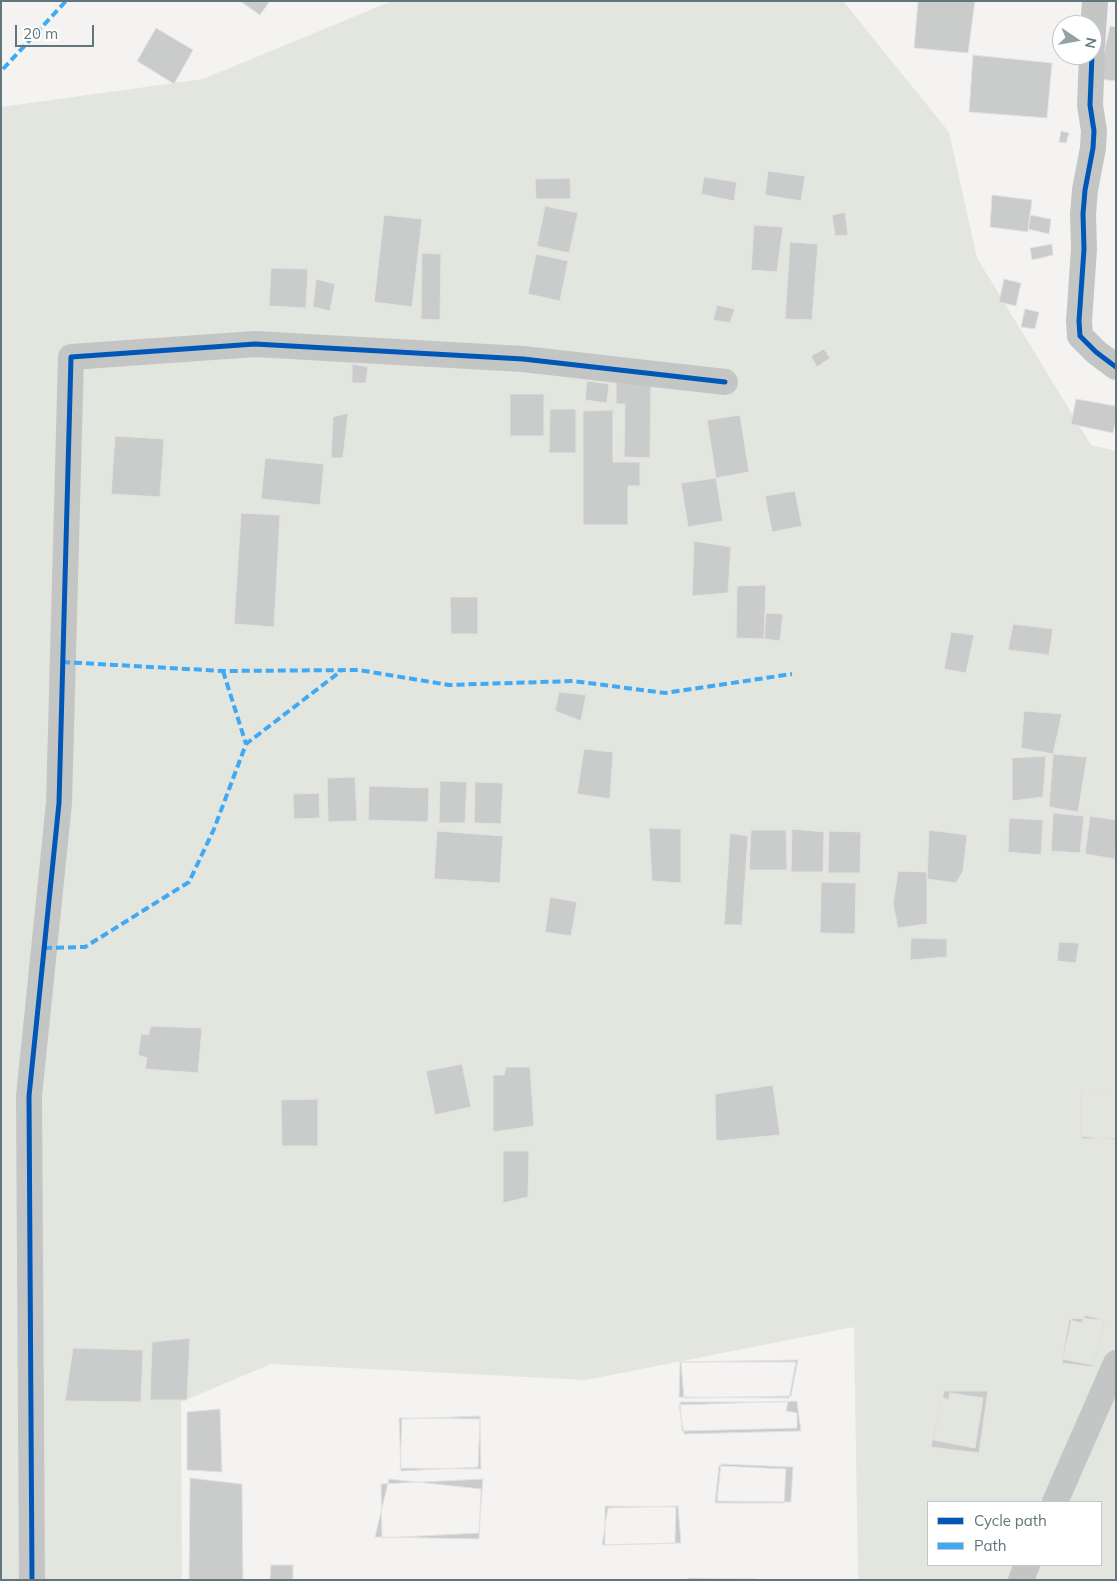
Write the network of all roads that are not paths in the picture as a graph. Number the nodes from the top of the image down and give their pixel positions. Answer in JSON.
{"nodes":[{"id":1,"x":1095,"y":1,"type":"edge"},
{"id":2,"x":1094,"y":15,"type":"edge"},
{"id":3,"x":1092,"y":65,"type":"edge"},
{"id":4,"x":1116,"y":367,"type":"edge"},
{"id":5,"x":725,"y":382,"type":"dead end"},
{"id":6,"x":1116,"y":1363,"type":"edge"},
{"id":7,"x":1055,"y":1501,"type":"edge"},
{"id":8,"x":1027,"y":1566,"type":"edge"},
{"id":9,"x":32,"y":1580,"type":"edge"},
{"id":10,"x":1021,"y":1580,"type":"edge"}],
"edges":[{"from":1,"to":2,"type":"street"},
{"from":3,"to":4,"type":"street"},
{"from":5,"to":9,"type":"street"},
{"from":6,"to":7,"type":"street"},
{"from":8,"to":10,"type":"street"}]}
